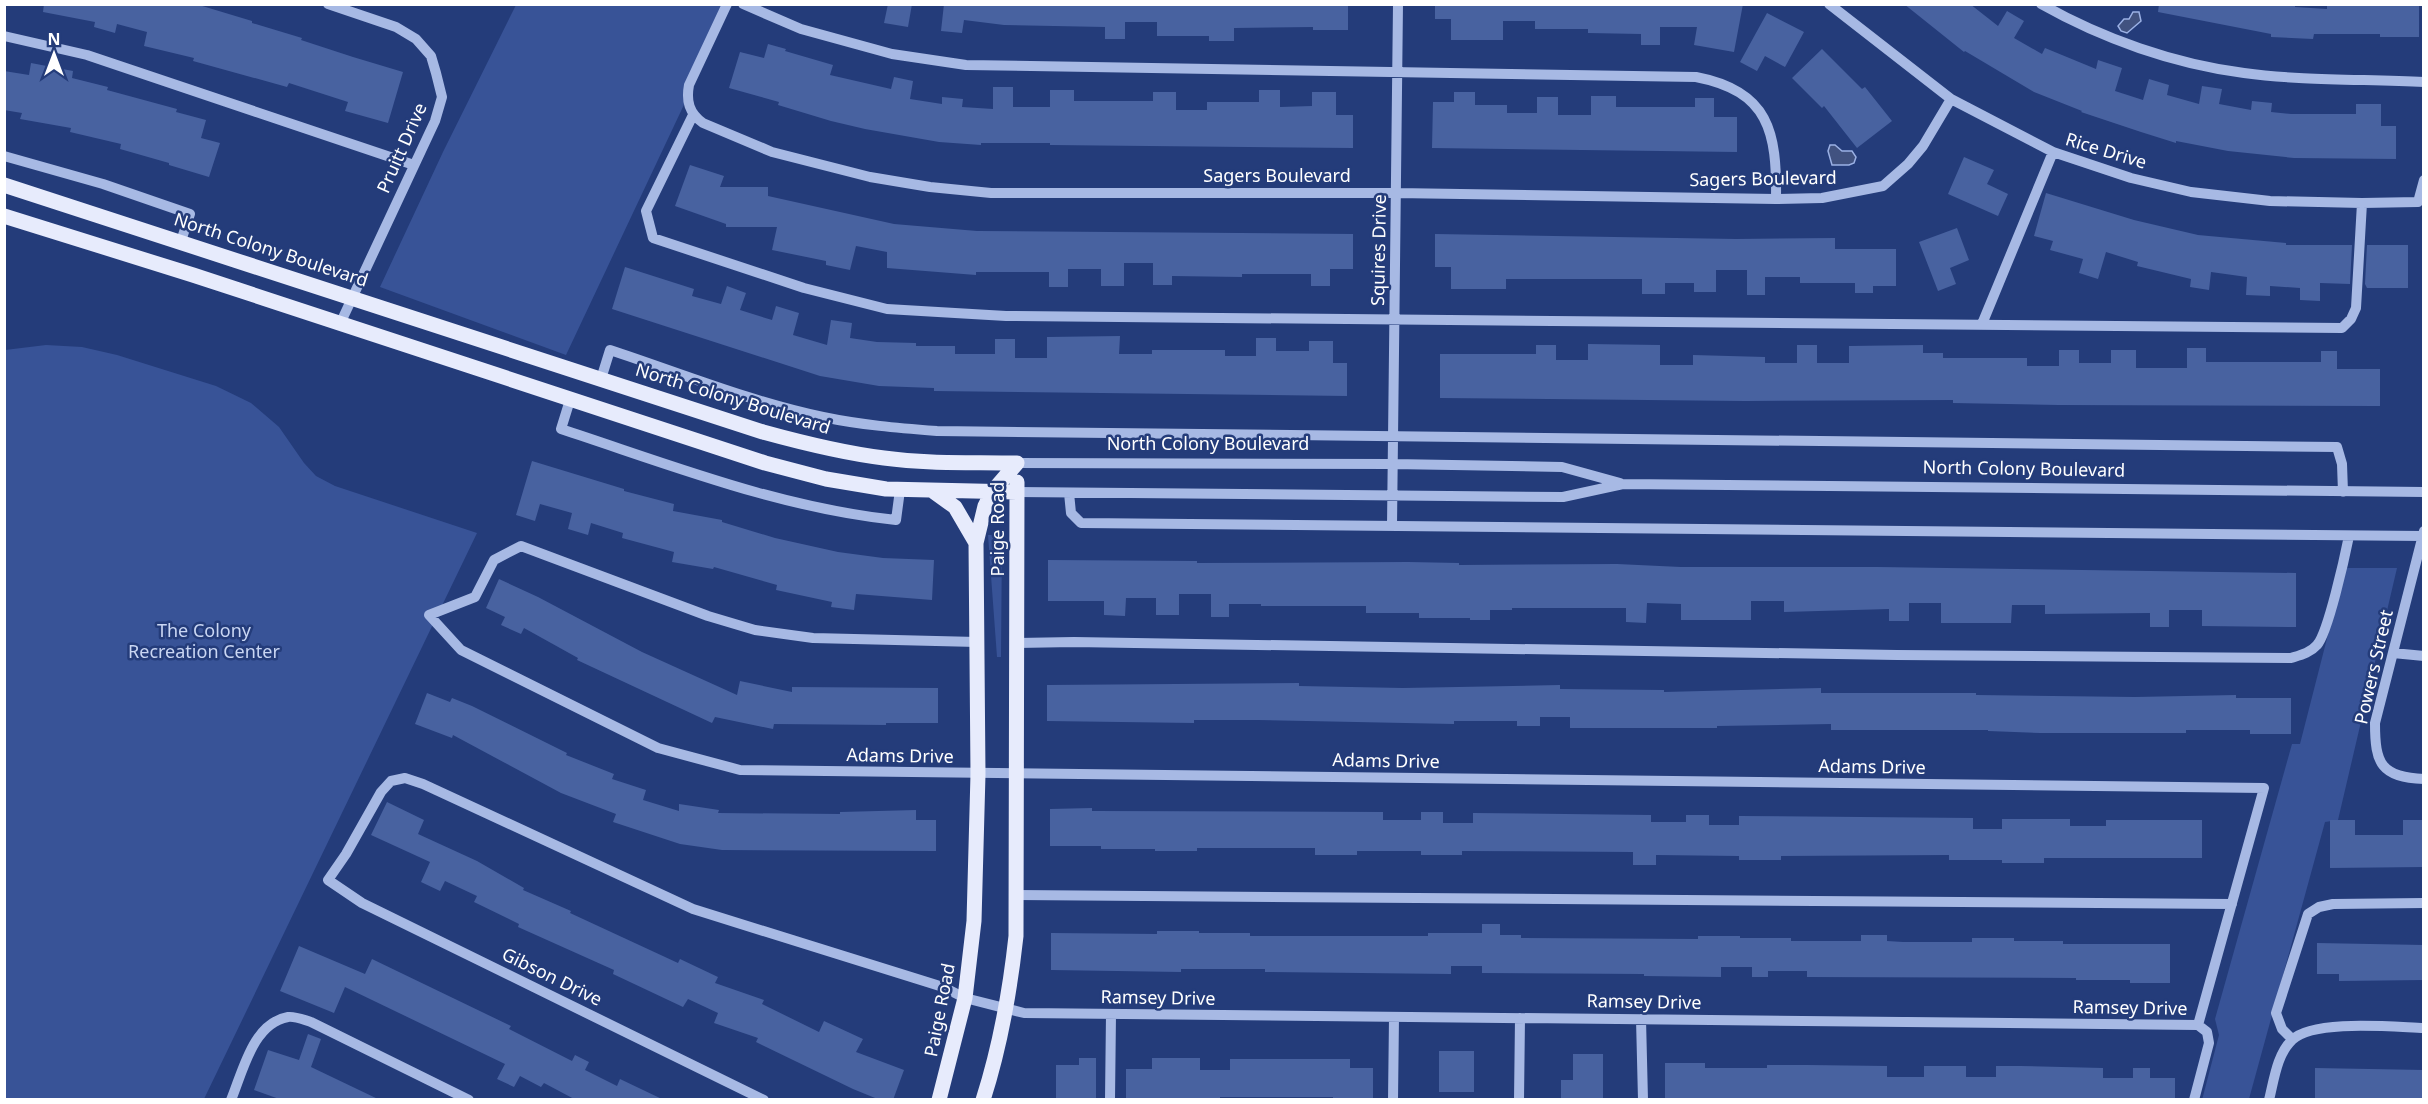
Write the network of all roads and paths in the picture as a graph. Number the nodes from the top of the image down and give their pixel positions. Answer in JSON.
{"nodes":[{"id":1,"x":328,"y":4,"type":"edge"},
{"id":2,"x":727,"y":4,"type":"edge"},
{"id":3,"x":743,"y":4,"type":"edge"},
{"id":4,"x":1398,"y":4,"type":"edge"},
{"id":5,"x":1829,"y":4,"type":"edge"},
{"id":6,"x":2041,"y":4,"type":"edge"},
{"id":7,"x":4,"y":36,"type":"edge"},
{"id":8,"x":1398,"y":71,"type":"junction"},
{"id":9,"x":2424,"y":82,"type":"edge"},
{"id":10,"x":1951,"y":99,"type":"junction"},
{"id":11,"x":693,"y":115,"type":"junction"},
{"id":12,"x":2053,"y":152,"type":"junction"},
{"id":13,"x":4,"y":156,"type":"edge"},
{"id":14,"x":414,"y":165,"type":"junction"},
{"id":15,"x":2424,"y":180,"type":"edge"},
{"id":16,"x":4,"y":185,"type":"edge"},
{"id":17,"x":1396,"y":193,"type":"junction"},
{"id":18,"x":1776,"y":199,"type":"junction"},
{"id":19,"x":2362,"y":203,"type":"junction"},
{"id":20,"x":4,"y":216,"type":"edge"},
{"id":21,"x":181,"y":241,"type":"junction"},
{"id":22,"x":354,"y":298,"type":"junction"},
{"id":23,"x":1394,"y":320,"type":"junction"},
{"id":24,"x":340,"y":324,"type":"junction"},
{"id":25,"x":1982,"y":324,"type":"junction"},
{"id":26,"x":601,"y":379,"type":"junction"},
{"id":27,"x":570,"y":400,"type":"junction"},
{"id":28,"x":1394,"y":435,"type":"junction"},
{"id":29,"x":1017,"y":463,"type":"junction"},
{"id":30,"x":1393,"y":464,"type":"junction"},
{"id":31,"x":1623,"y":484,"type":"junction"},
{"id":32,"x":900,"y":490,"type":"junction"},
{"id":33,"x":934,"y":492,"type":"junction"},
{"id":34,"x":992,"y":492,"type":"junction"},
{"id":35,"x":1017,"y":492,"type":"junction"},
{"id":36,"x":2343,"y":492,"type":"junction"},
{"id":37,"x":2424,"y":492,"type":"edge"},
{"id":38,"x":1069,"y":493,"type":"junction"},
{"id":39,"x":1392,"y":497,"type":"junction"},
{"id":40,"x":1392,"y":526,"type":"junction"},
{"id":41,"x":2423,"y":534,"type":"edge"},
{"id":42,"x":2349,"y":536,"type":"junction"},
{"id":43,"x":976,"y":543,"type":"junction"},
{"id":44,"x":977,"y":642,"type":"junction"},
{"id":45,"x":1017,"y":643,"type":"junction"},
{"id":46,"x":2393,"y":653,"type":"junction"},
{"id":47,"x":2424,"y":656,"type":"edge"},
{"id":48,"x":1016,"y":773,"type":"junction"},
{"id":49,"x":978,"y":774,"type":"junction"},
{"id":50,"x":2424,"y":779,"type":"edge"},
{"id":51,"x":328,"y":880,"type":"joint"},
{"id":52,"x":1016,"y":895,"type":"junction"},
{"id":53,"x":2424,"y":903,"type":"edge"},
{"id":54,"x":2232,"y":904,"type":"junction"},
{"id":55,"x":965,"y":998,"type":"junction"},
{"id":56,"x":1004,"y":1009,"type":"junction"},
{"id":57,"x":1111,"y":1014,"type":"junction"},
{"id":58,"x":1394,"y":1017,"type":"junction"},
{"id":59,"x":1520,"y":1018,"type":"junction"},
{"id":60,"x":1641,"y":1019,"type":"junction"},
{"id":61,"x":2198,"y":1025,"type":"junction"},
{"id":62,"x":2424,"y":1028,"type":"edge"},
{"id":63,"x":2292,"y":1039,"type":"junction"},
{"id":64,"x":231,"y":1100,"type":"edge"},
{"id":65,"x":469,"y":1100,"type":"edge"},
{"id":66,"x":764,"y":1100,"type":"edge"},
{"id":67,"x":939,"y":1100,"type":"edge"},
{"id":68,"x":983,"y":1100,"type":"edge"},
{"id":69,"x":1110,"y":1100,"type":"edge"},
{"id":70,"x":1393,"y":1100,"type":"edge"},
{"id":71,"x":1519,"y":1100,"type":"edge"},
{"id":72,"x":1643,"y":1100,"type":"edge"},
{"id":73,"x":2194,"y":1100,"type":"edge"},
{"id":74,"x":2269,"y":1100,"type":"edge"}],
"edges":[{"from":1,"to":14,"type":"street","name":"Pruitt Drive"},
{"from":2,"to":11,"type":"street"},
{"from":3,"to":8,"type":"street"},
{"from":4,"to":8,"type":"street","name":"Squires Drive"},
{"from":5,"to":10,"type":"street","name":"Rice Drive"},
{"from":6,"to":9,"type":"street"},
{"from":7,"to":14,"type":"street"},
{"from":8,"to":17,"type":"street","name":"Squires Drive"},
{"from":8,"to":18,"type":"street"},
{"from":10,"to":12,"type":"street","name":"Rice Drive"},
{"from":10,"to":18,"type":"street","name":"Sagers Boulevard"},
{"from":11,"to":17,"type":"street","name":"Sagers Boulevard"},
{"from":11,"to":23,"type":"street"},
{"from":12,"to":19,"type":"street","name":"Rice Drive"},
{"from":12,"to":25,"type":"street"},
{"from":13,"to":21,"type":"street"},
{"from":14,"to":22,"type":"street","name":"Pruitt Drive"},
{"from":15,"to":19,"type":"street","name":"Rice Drive"},
{"from":16,"to":21,"type":"main road","name":"North Colony Boulevard"},
{"from":17,"to":18,"type":"street","name":"Sagers Boulevard"},
{"from":17,"to":23,"type":"street","name":"Squires Drive"},
{"from":19,"to":25,"type":"street"},
{"from":20,"to":24,"type":"main road","name":"North Colony Boulevard"},
{"from":21,"to":22,"type":"main road","name":"North Colony Boulevard"},
{"from":22,"to":24,"type":"street","name":"Pruitt Drive"},
{"from":22,"to":26,"type":"main road","name":"North Colony Boulevard"},
{"from":23,"to":25,"type":"street"},
{"from":23,"to":28,"type":"street","name":"Squires Drive"},
{"from":24,"to":27,"type":"main road","name":"North Colony Boulevard"},
{"from":26,"to":28,"type":"street"},
{"from":26,"to":29,"type":"main road","name":"North Colony Boulevard"},
{"from":27,"to":32,"type":"main road","name":"North Colony Boulevard"},
{"from":27,"to":32,"type":"street"},
{"from":28,"to":30,"type":"street","name":"Squires Drive"},
{"from":28,"to":36,"type":"street"},
{"from":29,"to":30,"type":"street","name":"North Colony Boulevard"},
{"from":29,"to":34,"type":"main road","name":"Paige Road"},
{"from":29,"to":35,"type":"main road","name":"Paige Road"},
{"from":30,"to":31,"type":"street","name":"North Colony Boulevard"},
{"from":30,"to":39,"type":"street","name":"Squires Drive"},
{"from":31,"to":36,"type":"street","name":"North Colony Boulevard"},
{"from":31,"to":39,"type":"street","name":"North Colony Boulevard"},
{"from":32,"to":33,"type":"main road","name":"North Colony Boulevard"},
{"from":33,"to":34,"type":"main road","name":"North Colony Boulevard"},
{"from":33,"to":43,"type":"main road"},
{"from":34,"to":35,"type":"main road","name":"North Colony Boulevard"},
{"from":34,"to":43,"type":"main road","name":"Paige Road"},
{"from":35,"to":38,"type":"street","name":"North Colony Boulevard"},
{"from":35,"to":45,"type":"main road","name":"Paige Road"},
{"from":36,"to":37,"type":"street","name":"North Colony Boulevard"},
{"from":38,"to":39,"type":"street","name":"North Colony Boulevard"},
{"from":38,"to":40,"type":"street"},
{"from":39,"to":40,"type":"street","name":"Squires Drive"},
{"from":40,"to":42,"type":"street"},
{"from":41,"to":42,"type":"street"},
{"from":41,"to":46,"type":"street","name":"Powers Street"},
{"from":42,"to":45,"type":"street"},
{"from":43,"to":44,"type":"main road","name":"Paige Road"},
{"from":44,"to":49,"type":"main road","name":"Paige Road"},
{"from":44,"to":49,"type":"street","name":"Adams Drive"},
{"from":45,"to":48,"type":"main road","name":"Paige Road"},
{"from":46,"to":47,"type":"street"},
{"from":46,"to":50,"type":"street","name":"Powers Street"},
{"from":48,"to":49,"type":"street","name":"Adams Drive"},
{"from":48,"to":52,"type":"main road","name":"Paige Road"},
{"from":48,"to":54,"type":"street","name":"Adams Drive"},
{"from":49,"to":55,"type":"main road","name":"Paige Road"},
{"from":51,"to":55,"type":"street","name":"Ramsey Drive"},
{"from":51,"to":66,"type":"street","name":"Gibson Drive"},
{"from":52,"to":54,"type":"street"},
{"from":52,"to":56,"type":"main road","name":"Paige Road"},
{"from":53,"to":63,"type":"street"},
{"from":54,"to":61,"type":"street","name":"Ramsey Drive"},
{"from":55,"to":56,"type":"street","name":"Ramsey Drive"},
{"from":55,"to":67,"type":"main road","name":"Paige Road"},
{"from":56,"to":57,"type":"street","name":"Ramsey Drive"},
{"from":56,"to":68,"type":"main road","name":"Paige Road"},
{"from":57,"to":58,"type":"street","name":"Ramsey Drive"},
{"from":57,"to":69,"type":"street"},
{"from":58,"to":59,"type":"street","name":"Ramsey Drive"},
{"from":58,"to":70,"type":"street"},
{"from":59,"to":60,"type":"street","name":"Ramsey Drive"},
{"from":59,"to":71,"type":"street"},
{"from":60,"to":61,"type":"street","name":"Ramsey Drive"},
{"from":60,"to":72,"type":"street"},
{"from":61,"to":73,"type":"street"},
{"from":62,"to":63,"type":"street"},
{"from":63,"to":74,"type":"street"},
{"from":64,"to":65,"type":"street"}]}
